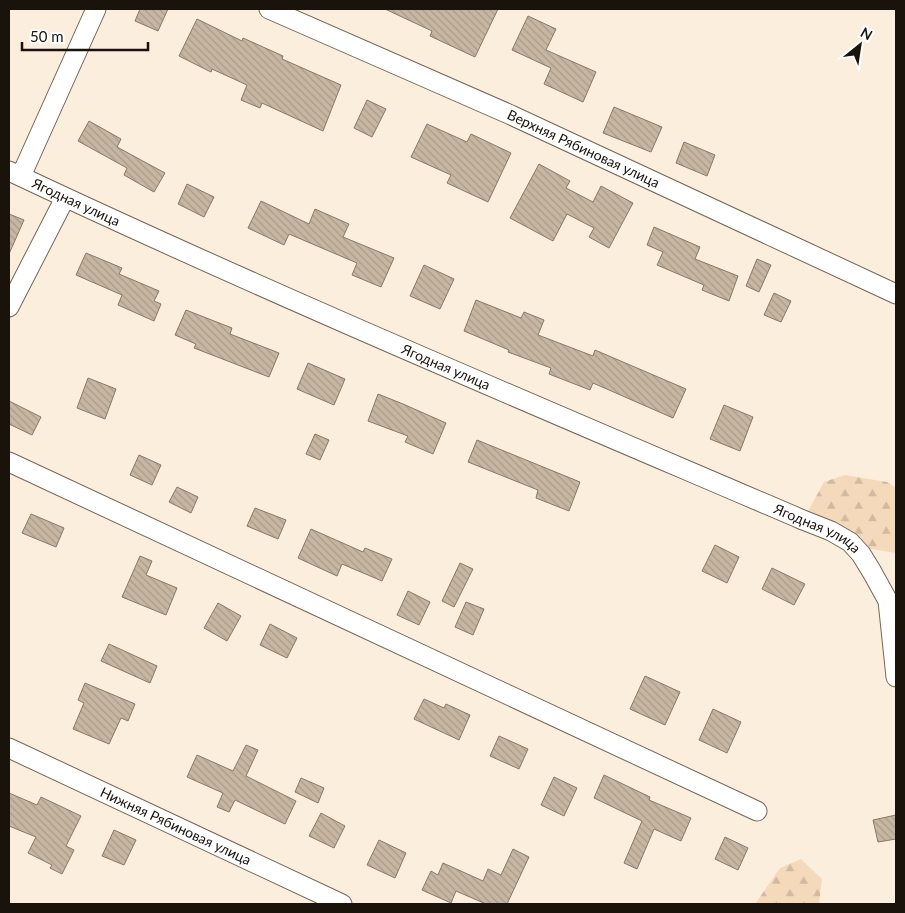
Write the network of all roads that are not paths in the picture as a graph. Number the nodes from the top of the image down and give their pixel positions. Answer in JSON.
{"nodes":[{"id":1,"x":96,"y":9,"type":"edge"},
{"id":2,"x":269,"y":9,"type":"edge"},
{"id":3,"x":15,"y":173,"type":"edge"},
{"id":4,"x":65,"y":198,"type":"junction"},
{"id":5,"x":896,"y":294,"type":"edge"},
{"id":6,"x":9,"y":307,"type":"edge"},
{"id":7,"x":9,"y":462,"type":"edge"},
{"id":8,"x":896,"y":677,"type":"edge"},
{"id":9,"x":9,"y":748,"type":"edge"},
{"id":10,"x":757,"y":811,"type":"dead end"},
{"id":11,"x":342,"y":904,"type":"edge"}],
"edges":[{"from":1,"to":3,"type":"street"},
{"from":2,"to":5,"type":"street","name":"Верхняя Рябиновая улица"},
{"from":3,"to":4,"type":"street","name":"Ягодная улица"},
{"from":4,"to":6,"type":"street"},
{"from":4,"to":8,"type":"street","name":"Ягодная улица"},
{"from":7,"to":10,"type":"street"},
{"from":9,"to":11,"type":"street","name":"Нижняя Рябиновая улица"}]}
